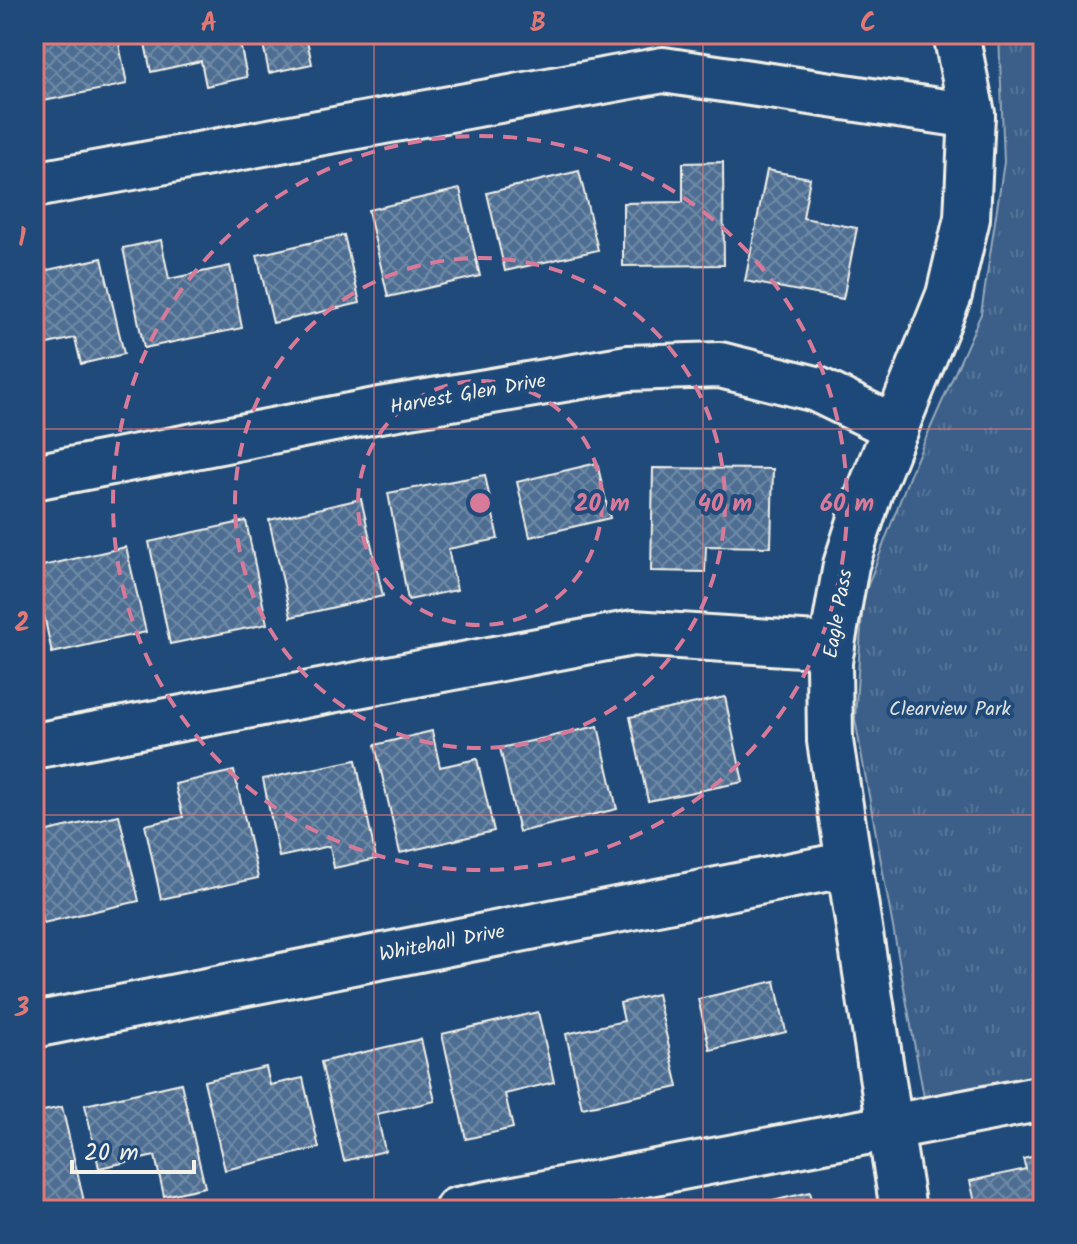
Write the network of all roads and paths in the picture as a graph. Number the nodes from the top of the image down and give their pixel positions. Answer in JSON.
{"nodes":[{"id":1,"x":956,"y":34,"type":"edge"},
{"id":2,"x":972,"y":116,"type":"junction"},
{"id":3,"x":34,"y":185,"type":"edge"},
{"id":4,"x":896,"y":428,"type":"junction"},
{"id":5,"x":34,"y":477,"type":"edge"},
{"id":6,"x":832,"y":646,"type":"junction"},
{"id":7,"x":34,"y":746,"type":"edge"},
{"id":8,"x":849,"y":864,"type":"junction"},
{"id":9,"x":34,"y":1025,"type":"edge"},
{"id":10,"x":1043,"y":1098,"type":"edge"},
{"id":11,"x":890,"y":1127,"type":"junction"},
{"id":12,"x":457,"y":1210,"type":"edge"},
{"id":13,"x":903,"y":1210,"type":"edge"}],
"edges":[{"from":1,"to":2,"type":"street","name":"Eagle Pass"},
{"from":2,"to":3,"type":"street"},
{"from":2,"to":4,"type":"street","name":"Eagle Pass"},
{"from":4,"to":5,"type":"street","name":"Harvest Glen Drive"},
{"from":4,"to":6,"type":"street","name":"Eagle Pass"},
{"from":6,"to":7,"type":"street"},
{"from":6,"to":8,"type":"street","name":"Eagle Pass"},
{"from":8,"to":9,"type":"street","name":"Whitehall Drive"},
{"from":8,"to":11,"type":"street","name":"Eagle Pass"},
{"from":10,"to":11,"type":"street"},
{"from":11,"to":12,"type":"street"},
{"from":11,"to":13,"type":"street","name":"Eagle Pass"}]}
